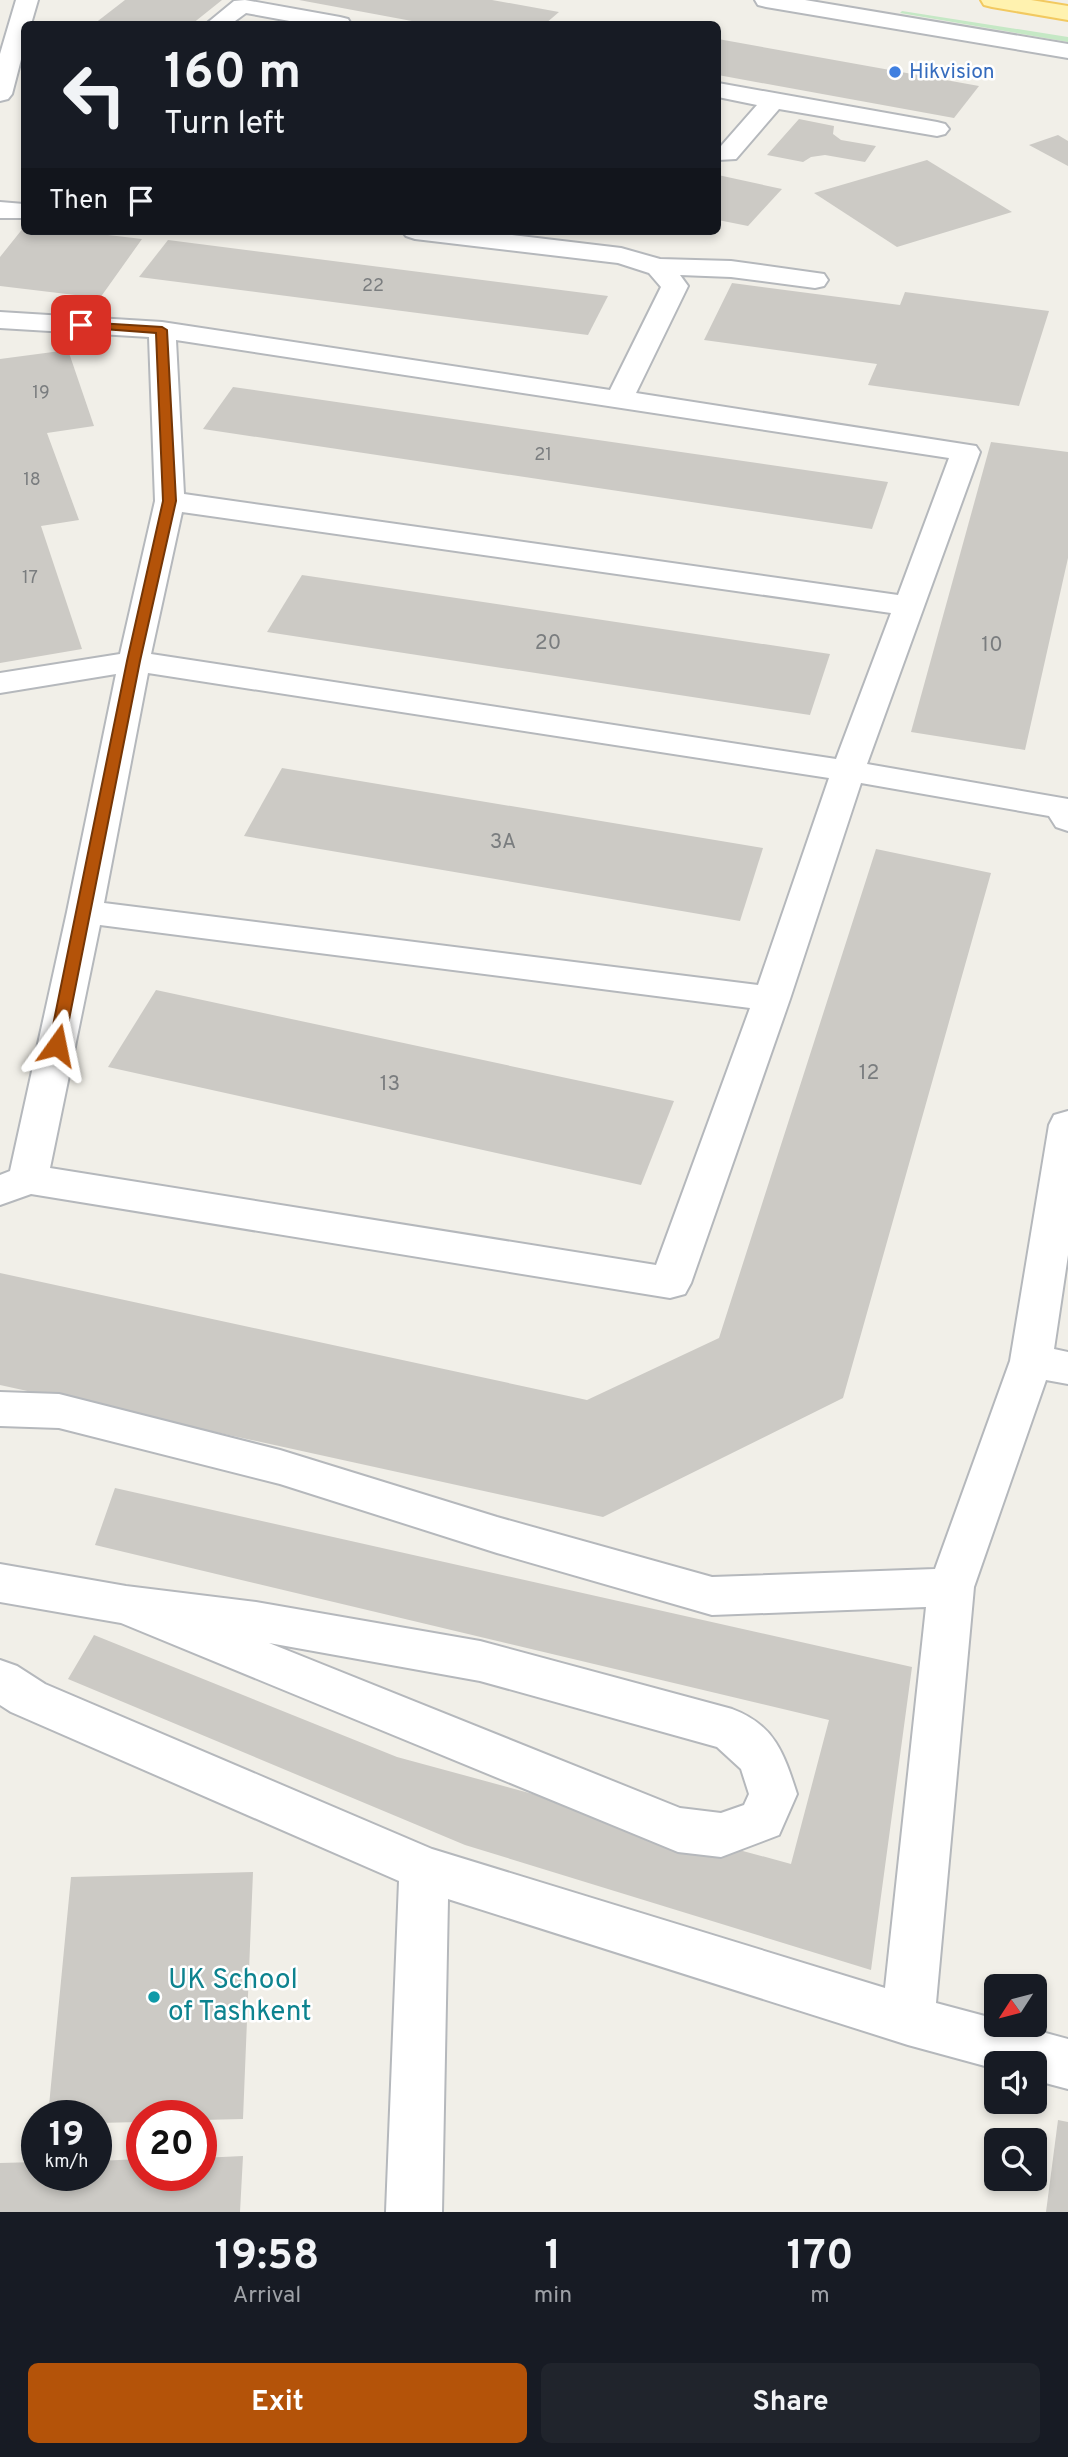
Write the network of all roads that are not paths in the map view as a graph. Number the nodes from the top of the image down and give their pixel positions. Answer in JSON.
{"nodes":[{"id":1,"x":27,"y":0,"type":"edge"},
{"id":2,"x":766,"y":0,"type":"edge"},
{"id":3,"x":969,"y":0,"type":"edge"},
{"id":4,"x":992,"y":0,"type":"edge"},
{"id":5,"x":1028,"y":6,"type":"junction"},
{"id":6,"x":1068,"y":13,"type":"edge"},
{"id":7,"x":24,"y":21,"type":"edge"},
{"id":8,"x":221,"y":21,"type":"edge"},
{"id":9,"x":324,"y":21,"type":"edge"},
{"id":10,"x":21,"y":35,"type":"edge"},
{"id":11,"x":1068,"y":51,"type":"edge"},
{"id":12,"x":721,"y":91,"type":"edge"},
{"id":13,"x":0,"y":94,"type":"edge"},
{"id":14,"x":773,"y":101,"type":"junction"},
{"id":15,"x":937,"y":129,"type":"dead end"},
{"id":16,"x":721,"y":153,"type":"edge"},
{"id":17,"x":0,"y":210,"type":"edge"},
{"id":18,"x":21,"y":211,"type":"edge"},
{"id":19,"x":448,"y":235,"type":"edge"},
{"id":20,"x":658,"y":267,"type":"junction"},
{"id":21,"x":815,"y":280,"type":"dead end"},
{"id":22,"x":0,"y":320,"type":"edge"},
{"id":23,"x":162,"y":330,"type":"junction"},
{"id":24,"x":619,"y":399,"type":"junction"},
{"id":25,"x":170,"y":501,"type":"junction"},
{"id":26,"x":910,"y":606,"type":"junction"},
{"id":27,"x":134,"y":661,"type":"junction"},
{"id":28,"x":0,"y":683,"type":"edge"},
{"id":29,"x":848,"y":771,"type":"junction"},
{"id":30,"x":1068,"y":820,"type":"edge"},
{"id":31,"x":85,"y":912,"type":"junction"},
{"id":32,"x":772,"y":999,"type":"junction"},
{"id":33,"x":1068,"y":1125,"type":"edge"},
{"id":34,"x":14,"y":1185,"type":"edge"},
{"id":35,"x":1049,"y":1365,"type":"edge"},
{"id":36,"x":0,"y":1409,"type":"edge"},
{"id":37,"x":0,"y":1583,"type":"edge"},
{"id":38,"x":951,"y":1587,"type":"junction"},
{"id":39,"x":127,"y":1605,"type":"junction"},
{"id":40,"x":0,"y":1680,"type":"edge"},
{"id":41,"x":424,"y":1869,"type":"junction"},
{"id":42,"x":908,"y":2020,"type":"junction"},
{"id":43,"x":1068,"y":2064,"type":"edge"},
{"id":44,"x":414,"y":2212,"type":"edge"}],
"edges":[{"from":1,"to":7,"type":"street"},
{"from":2,"to":11,"type":"street"},
{"from":3,"to":5,"type":"main road"},
{"from":4,"to":5,"type":"main road"},
{"from":5,"to":6,"type":"main road"},
{"from":8,"to":9,"type":"street"},
{"from":10,"to":13,"type":"street"},
{"from":12,"to":14,"type":"street"},
{"from":14,"to":15,"type":"street"},
{"from":14,"to":16,"type":"street"},
{"from":17,"to":18,"type":"street"},
{"from":19,"to":20,"type":"street"},
{"from":20,"to":21,"type":"street"},
{"from":20,"to":24,"type":"street"},
{"from":22,"to":23,"type":"street"},
{"from":23,"to":24,"type":"street"},
{"from":23,"to":25,"type":"street"},
{"from":24,"to":26,"type":"street"},
{"from":25,"to":26,"type":"street"},
{"from":25,"to":27,"type":"street"},
{"from":26,"to":29,"type":"street"},
{"from":27,"to":28,"type":"street"},
{"from":27,"to":29,"type":"street"},
{"from":27,"to":31,"type":"street"},
{"from":29,"to":30,"type":"street"},
{"from":29,"to":32,"type":"street"},
{"from":31,"to":32,"type":"street"},
{"from":31,"to":34,"type":"street"},
{"from":32,"to":34,"type":"street"},
{"from":33,"to":35,"type":"street"},
{"from":35,"to":38,"type":"street"},
{"from":36,"to":38,"type":"street"},
{"from":37,"to":39,"type":"street"},
{"from":38,"to":42,"type":"street"},
{"from":39,"to":39,"type":"street"},
{"from":40,"to":41,"type":"street"},
{"from":41,"to":42,"type":"street"},
{"from":41,"to":44,"type":"street"},
{"from":42,"to":43,"type":"street"}]}
